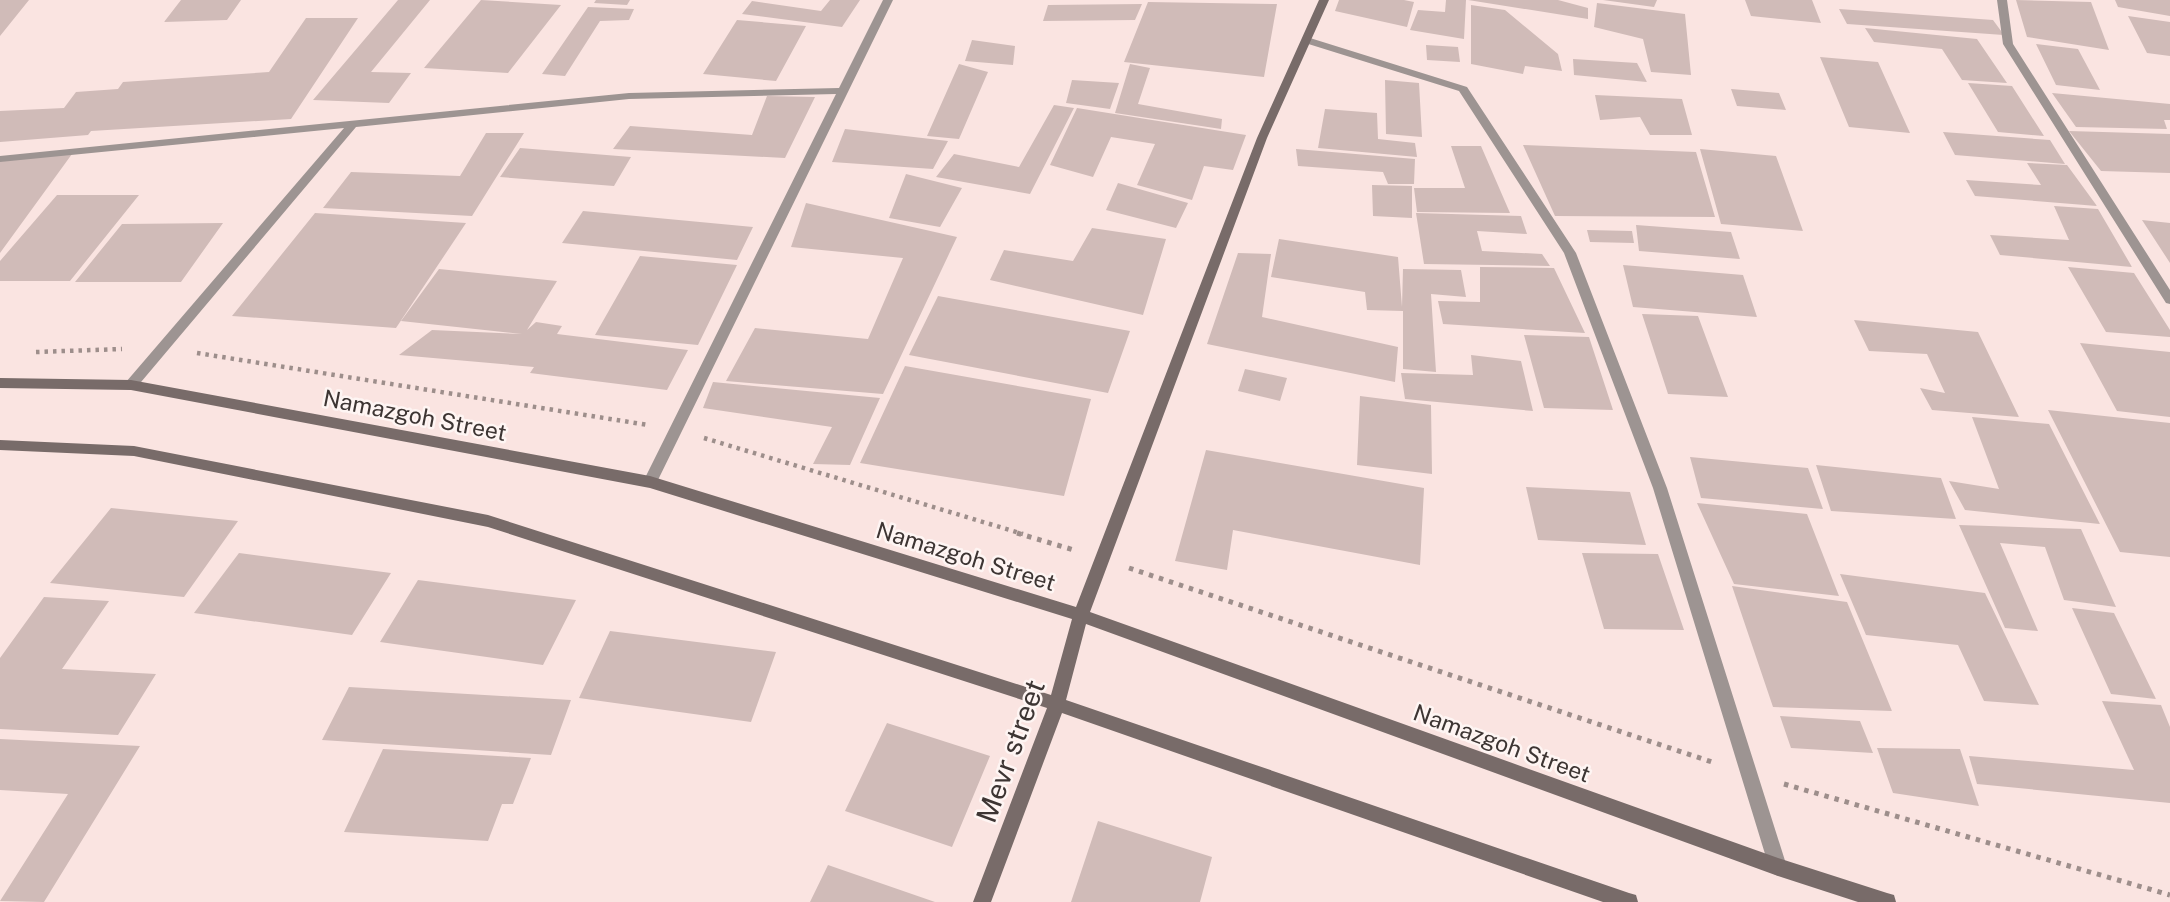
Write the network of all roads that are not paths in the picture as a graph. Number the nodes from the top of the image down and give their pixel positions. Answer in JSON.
{"nodes":[{"id":1,"x":888,"y":0,"type":"edge"},
{"id":2,"x":1324,"y":0,"type":"edge"},
{"id":3,"x":2002,"y":0,"type":"edge"},
{"id":4,"x":1306,"y":40,"type":"junction"},
{"id":5,"x":842,"y":91,"type":"junction"},
{"id":6,"x":354,"y":124,"type":"junction"},
{"id":7,"x":0,"y":159,"type":"edge"},
{"id":8,"x":2170,"y":300,"type":"edge"},
{"id":9,"x":0,"y":383,"type":"edge"},
{"id":10,"x":131,"y":385,"type":"junction"},
{"id":11,"x":0,"y":445,"type":"edge"},
{"id":12,"x":650,"y":482,"type":"junction"},
{"id":13,"x":1082,"y":615,"type":"junction"},
{"id":14,"x":1057,"y":704,"type":"junction"},
{"id":15,"x":1778,"y":867,"type":"junction"},
{"id":16,"x":982,"y":902,"type":"edge"},
{"id":17,"x":1629,"y":902,"type":"edge"},
{"id":18,"x":1887,"y":902,"type":"edge"}],
"edges":[{"from":1,"to":5,"type":"street"},
{"from":2,"to":4,"type":"main road","name":"Mevr street"},
{"from":3,"to":8,"type":"street"},
{"from":4,"to":13,"type":"main road","name":"Mevr street"},
{"from":4,"to":15,"type":"street"},
{"from":5,"to":6,"type":"street"},
{"from":5,"to":12,"type":"street"},
{"from":6,"to":7,"type":"street"},
{"from":6,"to":10,"type":"street"},
{"from":9,"to":10,"type":"main road","name":"Namazgoh Street"},
{"from":10,"to":12,"type":"main road","name":"Namazgoh Street"},
{"from":11,"to":14,"type":"main road"},
{"from":12,"to":13,"type":"main road","name":"Namazgoh Street"},
{"from":13,"to":14,"type":"main road","name":"Mevr street"},
{"from":13,"to":15,"type":"main road","name":"Namazgoh Street"},
{"from":14,"to":16,"type":"main road","name":"Mevr street"},
{"from":14,"to":17,"type":"main road"},
{"from":15,"to":18,"type":"main road","name":"Namazgoh Street"}]}
